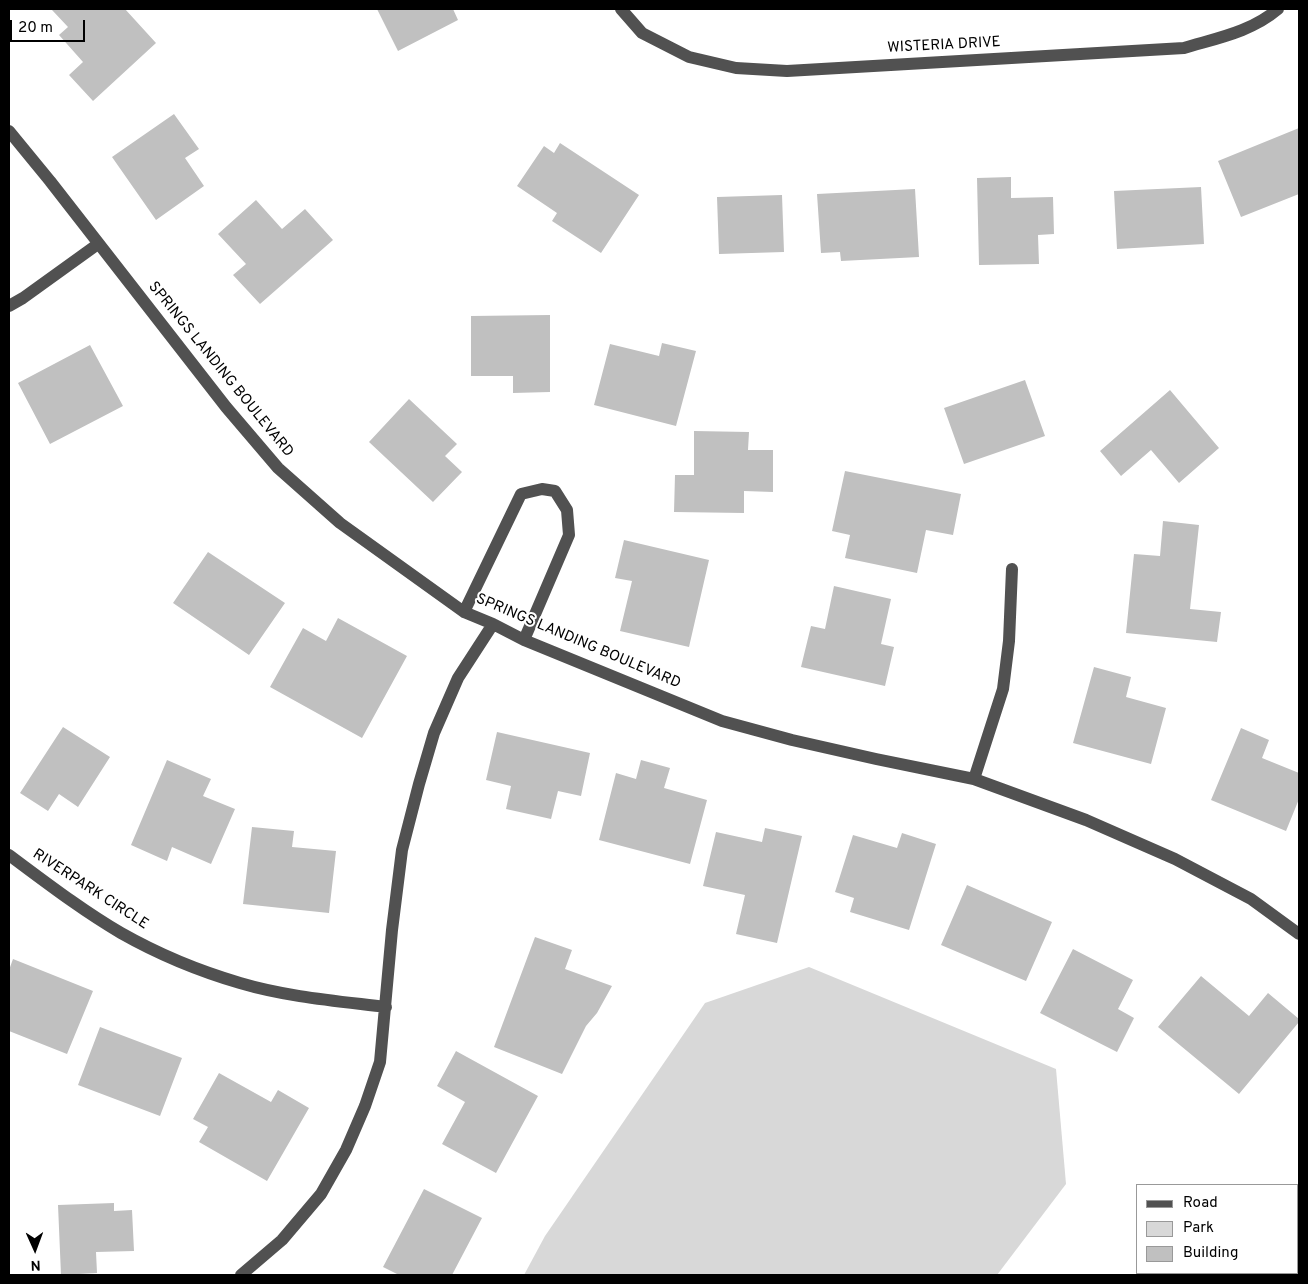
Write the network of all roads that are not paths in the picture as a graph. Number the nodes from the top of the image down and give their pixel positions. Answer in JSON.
{"nodes":[{"id":1,"x":621,"y":9,"type":"edge"},
{"id":2,"x":1278,"y":9,"type":"edge"},
{"id":3,"x":9,"y":131,"type":"edge"},
{"id":4,"x":98,"y":244,"type":"junction"},
{"id":5,"x":9,"y":306,"type":"edge"},
{"id":6,"x":1012,"y":569,"type":"dead end"},
{"id":7,"x":464,"y":612,"type":"junction"},
{"id":8,"x":493,"y":624,"type":"junction"},
{"id":9,"x":524,"y":640,"type":"junction"},
{"id":10,"x":974,"y":779,"type":"junction"},
{"id":11,"x":9,"y":855,"type":"edge"},
{"id":12,"x":1299,"y":934,"type":"edge"},
{"id":13,"x":386,"y":1006,"type":"junction"},
{"id":14,"x":241,"y":1275,"type":"edge"}],
"edges":[{"from":1,"to":2,"type":"street","name":"WISTERIA DRIVE"},
{"from":3,"to":4,"type":"street","name":"SPRINGS LANDING BOULEVARD"},
{"from":4,"to":5,"type":"street"},
{"from":4,"to":7,"type":"street","name":"SPRINGS LANDING BOULEVARD"},
{"from":6,"to":10,"type":"street"},
{"from":7,"to":8,"type":"street","name":"SPRINGS LANDING BOULEVARD"},
{"from":7,"to":9,"type":"street"},
{"from":8,"to":9,"type":"street","name":"SPRINGS LANDING BOULEVARD"},
{"from":8,"to":13,"type":"street"},
{"from":9,"to":10,"type":"street","name":"SPRINGS LANDING BOULEVARD"},
{"from":10,"to":12,"type":"street","name":"SPRINGS LANDING BOULEVARD"},
{"from":11,"to":13,"type":"street","name":"RIVERPARK CIRCLE"},
{"from":13,"to":14,"type":"street"}]}
